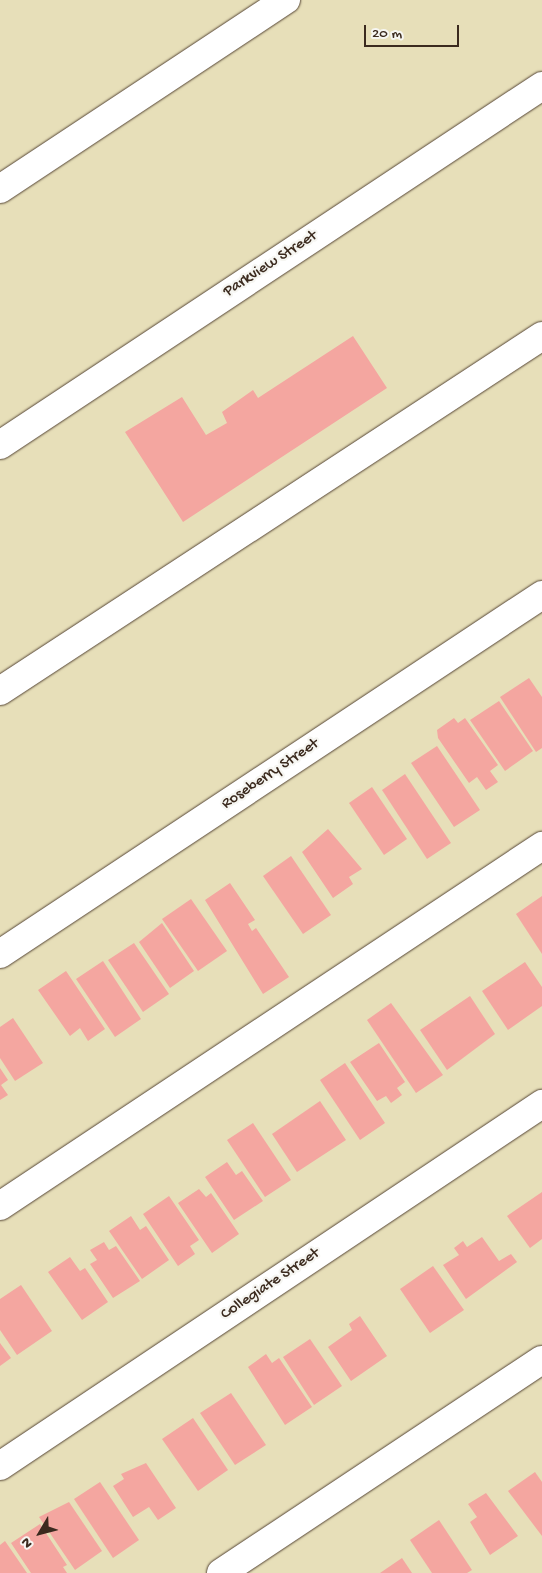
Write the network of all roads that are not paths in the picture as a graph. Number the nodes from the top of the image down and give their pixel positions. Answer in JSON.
{"nodes":[{"id":1,"x":286,"y":0,"type":"edge"},
{"id":2,"x":542,"y":86,"type":"edge"},
{"id":3,"x":0,"y":189,"type":"edge"},
{"id":4,"x":542,"y":336,"type":"edge"},
{"id":5,"x":0,"y":445,"type":"edge"},
{"id":6,"x":542,"y":595,"type":"edge"},
{"id":7,"x":0,"y":691,"type":"edge"},
{"id":8,"x":542,"y":846,"type":"edge"},
{"id":9,"x":0,"y":954,"type":"edge"},
{"id":10,"x":542,"y":1104,"type":"edge"},
{"id":11,"x":0,"y":1206,"type":"edge"},
{"id":12,"x":542,"y":1360,"type":"edge"},
{"id":13,"x":0,"y":1466,"type":"edge"},
{"id":14,"x":221,"y":1573,"type":"edge"}],
"edges":[{"from":1,"to":3,"type":"street"},
{"from":2,"to":5,"type":"street","name":"Parkview Street"},
{"from":4,"to":7,"type":"street"},
{"from":6,"to":9,"type":"street","name":"Roseberry Street"},
{"from":8,"to":11,"type":"street"},
{"from":10,"to":13,"type":"street","name":"Collegiate Street"},
{"from":12,"to":14,"type":"street"}]}
